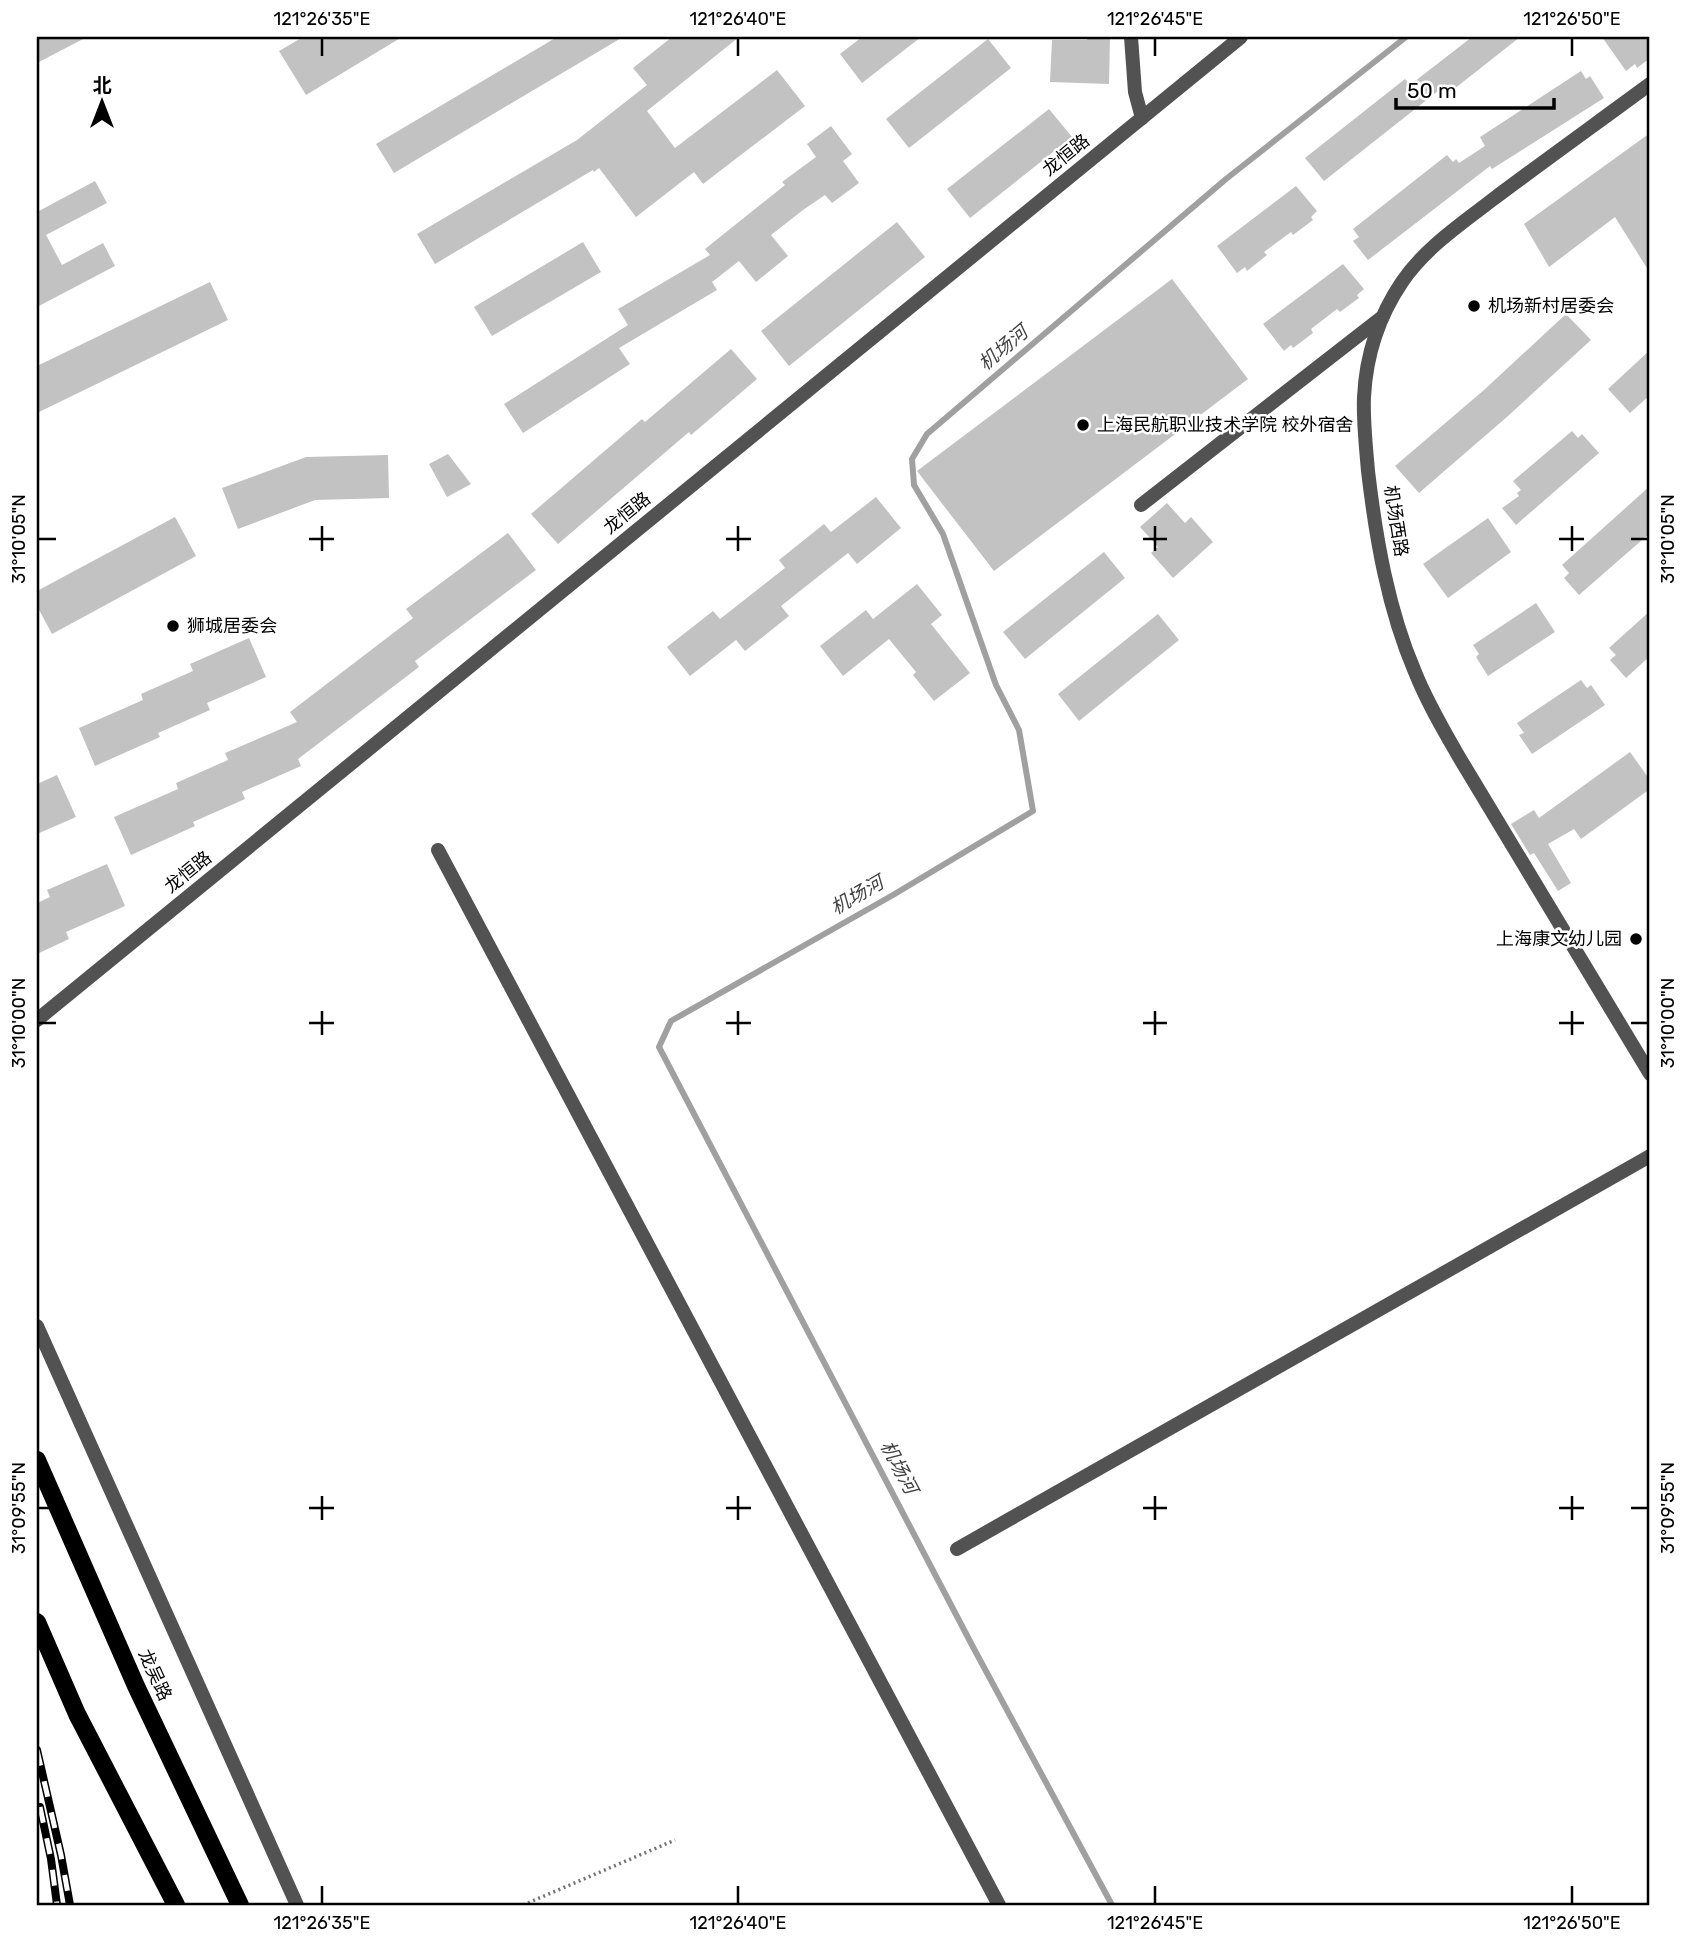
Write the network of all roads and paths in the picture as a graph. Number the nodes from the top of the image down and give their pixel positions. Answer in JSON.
{"nodes":[{"id":1,"x":1131,"y":37,"type":"edge"},
{"id":2,"x":1241,"y":37,"type":"edge"},
{"id":3,"x":1650,"y":84,"type":"edge"},
{"id":4,"x":1142,"y":118,"type":"junction"},
{"id":5,"x":1381,"y":318,"type":"junction"},
{"id":6,"x":1141,"y":505,"type":"dead end"},
{"id":7,"x":438,"y":850,"type":"dead end"},
{"id":8,"x":37,"y":1020,"type":"edge"},
{"id":9,"x":1650,"y":1074,"type":"edge"},
{"id":10,"x":1650,"y":1156,"type":"edge"},
{"id":11,"x":37,"y":1326,"type":"edge"},
{"id":12,"x":37,"y":1460,"type":"edge"},
{"id":13,"x":957,"y":1549,"type":"dead end"},
{"id":14,"x":37,"y":1622,"type":"edge"},
{"id":15,"x":675,"y":1840,"type":"dead end"},
{"id":16,"x":176,"y":1905,"type":"edge"},
{"id":17,"x":240,"y":1905,"type":"edge"},
{"id":18,"x":297,"y":1905,"type":"edge"},
{"id":19,"x":523,"y":1905,"type":"edge"},
{"id":20,"x":999,"y":1905,"type":"edge"}],
"edges":[{"from":1,"to":4,"type":"street"},
{"from":2,"to":4,"type":"street","name":"龙恒路"},
{"from":3,"to":5,"type":"street","name":"机场西路"},
{"from":4,"to":8,"type":"street","name":"龙恒路"},
{"from":5,"to":6,"type":"street"},
{"from":5,"to":9,"type":"street","name":"机场西路"},
{"from":7,"to":20,"type":"street"},
{"from":10,"to":13,"type":"street"},
{"from":11,"to":18,"type":"street"},
{"from":12,"to":17,"type":"main road","name":"龙吴路"},
{"from":14,"to":16,"type":"main road"},
{"from":15,"to":19,"type":"path"}]}
